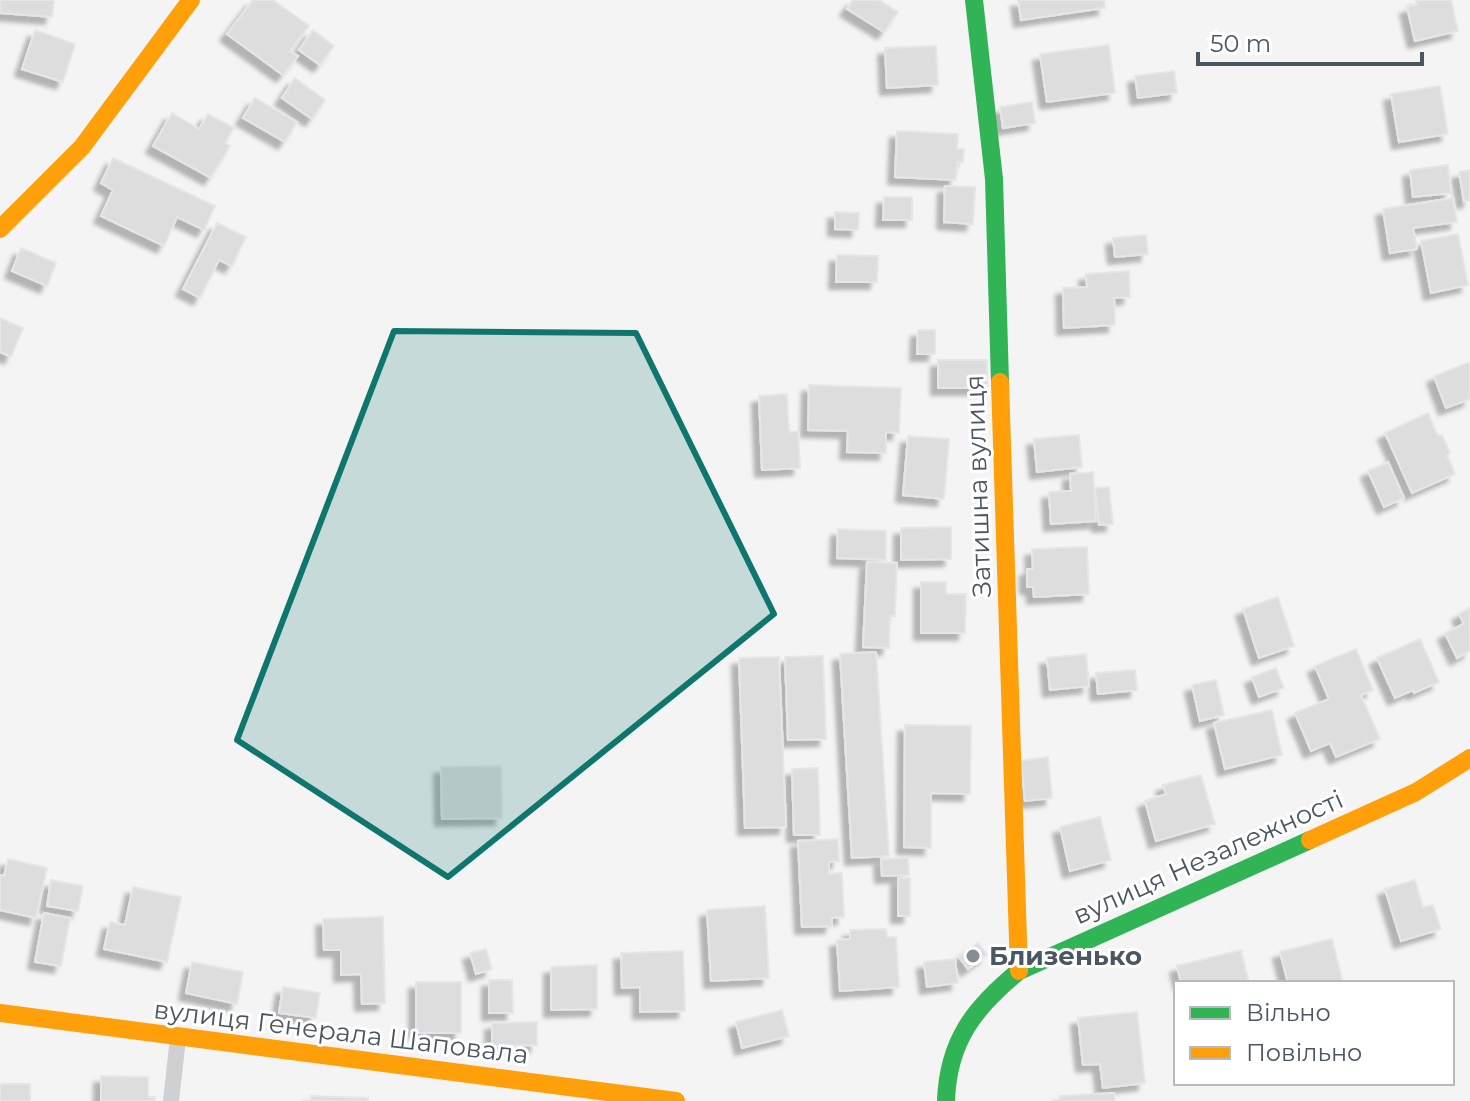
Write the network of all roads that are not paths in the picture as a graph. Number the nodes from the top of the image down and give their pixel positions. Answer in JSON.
{"nodes":[{"id":1,"x":191,"y":0,"type":"edge"},
{"id":2,"x":974,"y":0,"type":"edge"},
{"id":3,"x":0,"y":229,"type":"edge"},
{"id":4,"x":1470,"y":758,"type":"edge"},
{"id":5,"x":1019,"y":971,"type":"junction"},
{"id":6,"x":0,"y":1013,"type":"edge"},
{"id":7,"x":178,"y":1037,"type":"junction"},
{"id":8,"x":171,"y":1101,"type":"edge"},
{"id":9,"x":676,"y":1101,"type":"edge"},
{"id":10,"x":946,"y":1101,"type":"edge"}],
"edges":[{"from":1,"to":3,"type":"street"},
{"from":2,"to":5,"type":"street","name":"Затишна вулиця"},
{"from":4,"to":5,"type":"street","name":"вулиця Незалежності"},
{"from":5,"to":10,"type":"street","name":"вулиця Незалежності"},
{"from":6,"to":7,"type":"street","name":"вулиця Генерала Шаповала"},
{"from":7,"to":8,"type":"lane"},
{"from":7,"to":9,"type":"street","name":"вулиця Генерала Шаповала"}]}
